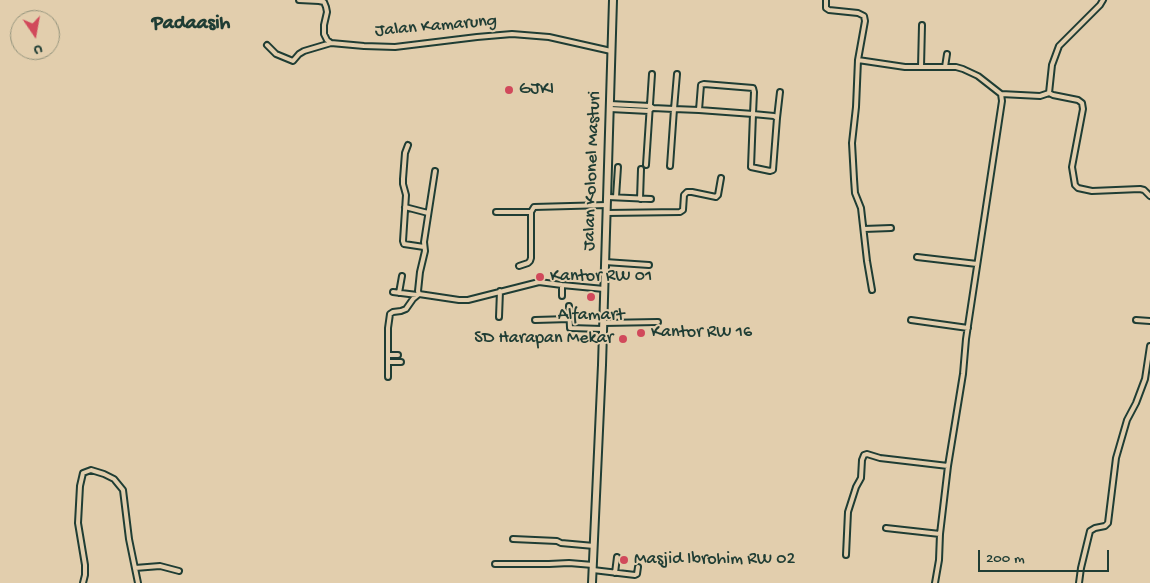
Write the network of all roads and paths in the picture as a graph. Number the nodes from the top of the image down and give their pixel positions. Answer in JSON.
{"nodes":[{"id":1,"x":300,"y":0,"type":"edge"},
{"id":2,"x":612,"y":0,"type":"edge"},
{"id":3,"x":826,"y":0,"type":"edge"},
{"id":4,"x":1102,"y":0,"type":"edge"},
{"id":5,"x":922,"y":25,"type":"dead end"},
{"id":6,"x":331,"y":43,"type":"junction"},
{"id":7,"x":268,"y":45,"type":"dead end"},
{"id":8,"x":612,"y":51,"type":"junction"},
{"id":9,"x":946,"y":54,"type":"dead end"},
{"id":10,"x":858,"y":60,"type":"junction"},
{"id":11,"x":921,"y":67,"type":"junction"},
{"id":12,"x":945,"y":67,"type":"junction"},
{"id":13,"x":652,"y":74,"type":"dead end"},
{"id":14,"x":677,"y":74,"type":"dead end"},
{"id":15,"x":780,"y":92,"type":"dead end"},
{"id":16,"x":1049,"y":93,"type":"junction"},
{"id":17,"x":1002,"y":94,"type":"junction"},
{"id":18,"x":610,"y":106,"type":"junction"},
{"id":19,"x":651,"y":108,"type":"junction"},
{"id":20,"x":674,"y":109,"type":"junction"},
{"id":21,"x":699,"y":110,"type":"junction"},
{"id":22,"x":753,"y":114,"type":"junction"},
{"id":23,"x":777,"y":118,"type":"junction"},
{"id":24,"x":408,"y":145,"type":"dead end"},
{"id":25,"x":646,"y":165,"type":"dead end"},
{"id":26,"x":670,"y":166,"type":"dead end"},
{"id":27,"x":618,"y":167,"type":"dead end"},
{"id":28,"x":641,"y":168,"type":"dead end"},
{"id":29,"x":435,"y":171,"type":"dead end"},
{"id":30,"x":721,"y":178,"type":"dead end"},
{"id":31,"x":608,"y":195,"type":"junction"},
{"id":32,"x":616,"y":195,"type":"junction"},
{"id":33,"x":1150,"y":196,"type":"edge"},
{"id":34,"x":640,"y":199,"type":"junction"},
{"id":35,"x":651,"y":199,"type":"dead end"},
{"id":36,"x":405,"y":207,"type":"junction"},
{"id":37,"x":607,"y":209,"type":"junction"},
{"id":38,"x":496,"y":212,"type":"dead end"},
{"id":39,"x":532,"y":212,"type":"junction"},
{"id":40,"x":428,"y":213,"type":"junction"},
{"id":41,"x":891,"y":228,"type":"dead end"},
{"id":42,"x":864,"y":229,"type":"junction"},
{"id":43,"x":424,"y":247,"type":"junction"},
{"id":44,"x":918,"y":257,"type":"dead end"},
{"id":45,"x":605,"y":262,"type":"junction"},
{"id":46,"x":978,"y":264,"type":"junction"},
{"id":47,"x":648,"y":265,"type":"dead end"},
{"id":48,"x":519,"y":266,"type":"dead end"},
{"id":49,"x":402,"y":276,"type":"dead end"},
{"id":50,"x":562,"y":285,"type":"junction"},
{"id":51,"x":604,"y":289,"type":"junction"},
{"id":52,"x":872,"y":290,"type":"dead end"},
{"id":53,"x":500,"y":291,"type":"junction"},
{"id":54,"x":393,"y":292,"type":"dead end"},
{"id":55,"x":399,"y":293,"type":"junction"},
{"id":56,"x":418,"y":295,"type":"junction"},
{"id":57,"x":562,"y":296,"type":"dead end"},
{"id":58,"x":569,"y":306,"type":"dead end"},
{"id":59,"x":500,"y":317,"type":"dead end"},
{"id":60,"x":570,"y":319,"type":"junction"},
{"id":61,"x":535,"y":320,"type":"dead end"},
{"id":62,"x":911,"y":320,"type":"dead end"},
{"id":63,"x":1136,"y":320,"type":"dead end"},
{"id":64,"x":1150,"y":321,"type":"edge"},
{"id":65,"x":658,"y":322,"type":"dead end"},
{"id":66,"x":603,"y":326,"type":"junction"},
{"id":67,"x":968,"y":328,"type":"junction"},
{"id":68,"x":1150,"y":346,"type":"edge"},
{"id":69,"x":389,"y":355,"type":"junction"},
{"id":70,"x":398,"y":355,"type":"dead end"},
{"id":71,"x":388,"y":362,"type":"junction"},
{"id":72,"x":400,"y":362,"type":"dead end"},
{"id":73,"x":388,"y":377,"type":"dead end"},
{"id":74,"x":948,"y":466,"type":"junction"},
{"id":75,"x":886,"y":528,"type":"dead end"},
{"id":76,"x":940,"y":534,"type":"junction"},
{"id":77,"x":513,"y":539,"type":"dead end"},
{"id":78,"x":594,"y":546,"type":"junction"},
{"id":79,"x":846,"y":555,"type":"dead end"},
{"id":80,"x":617,"y":557,"type":"dead end"},
{"id":81,"x":495,"y":564,"type":"dead end"},
{"id":82,"x":638,"y":567,"type":"dead end"},
{"id":83,"x":135,"y":568,"type":"junction"},
{"id":84,"x":593,"y":568,"type":"junction"},
{"id":85,"x":179,"y":571,"type":"dead end"},
{"id":86,"x":616,"y":573,"type":"junction"},
{"id":87,"x":83,"y":583,"type":"edge"},
{"id":88,"x":138,"y":583,"type":"edge"},
{"id":89,"x":592,"y":583,"type":"edge"},
{"id":90,"x":935,"y":583,"type":"edge"},
{"id":91,"x":1079,"y":583,"type":"edge"}],
"edges":[{"from":1,"to":6,"type":"street"},
{"from":2,"to":8,"type":"main road","name":"Jalan Kolonel Masturi"},
{"from":3,"to":10,"type":"street"},
{"from":4,"to":16,"type":"street"},
{"from":5,"to":11,"type":"street"},
{"from":6,"to":7,"type":"street"},
{"from":6,"to":8,"type":"street","name":"Jalan Kamarung"},
{"from":8,"to":18,"type":"main road","name":"Jalan Kolonel Masturi"},
{"from":9,"to":12,"type":"street"},
{"from":10,"to":11,"type":"street"},
{"from":10,"to":42,"type":"street"},
{"from":11,"to":12,"type":"street"},
{"from":12,"to":17,"type":"street"},
{"from":13,"to":19,"type":"street"},
{"from":14,"to":20,"type":"street"},
{"from":15,"to":23,"type":"street"},
{"from":16,"to":17,"type":"street"},
{"from":16,"to":33,"type":"street"},
{"from":17,"to":46,"type":"street"},
{"from":18,"to":19,"type":"street"},
{"from":18,"to":31,"type":"main road","name":"Jalan Kolonel Masturi"},
{"from":19,"to":20,"type":"street"},
{"from":19,"to":25,"type":"street"},
{"from":20,"to":21,"type":"street"},
{"from":20,"to":26,"type":"street"},
{"from":21,"to":22,"type":"street"},
{"from":21,"to":22,"type":"street"},
{"from":22,"to":23,"type":"street"},
{"from":22,"to":23,"type":"street"},
{"from":24,"to":36,"type":"street"},
{"from":27,"to":32,"type":"street"},
{"from":28,"to":34,"type":"street"},
{"from":29,"to":40,"type":"street"},
{"from":30,"to":37,"type":"street"},
{"from":31,"to":32,"type":"street"},
{"from":31,"to":37,"type":"main road","name":"Jalan Kolonel Masturi"},
{"from":32,"to":34,"type":"street"},
{"from":34,"to":35,"type":"street"},
{"from":36,"to":40,"type":"street"},
{"from":36,"to":43,"type":"street"},
{"from":37,"to":39,"type":"street"},
{"from":37,"to":45,"type":"main road","name":"Jalan Kolonel Masturi"},
{"from":38,"to":39,"type":"street"},
{"from":39,"to":48,"type":"street"},
{"from":40,"to":43,"type":"street"},
{"from":41,"to":42,"type":"street"},
{"from":42,"to":52,"type":"street"},
{"from":43,"to":56,"type":"street"},
{"from":44,"to":46,"type":"street"},
{"from":45,"to":47,"type":"street"},
{"from":45,"to":51,"type":"main road","name":"Jalan Kolonel Masturi"},
{"from":46,"to":67,"type":"street"},
{"from":49,"to":55,"type":"street"},
{"from":50,"to":51,"type":"street"},
{"from":50,"to":53,"type":"street"},
{"from":50,"to":57,"type":"street"},
{"from":51,"to":66,"type":"main road","name":"Jalan Kolonel Masturi"},
{"from":53,"to":56,"type":"street"},
{"from":53,"to":59,"type":"street"},
{"from":54,"to":55,"type":"street"},
{"from":55,"to":56,"type":"street"},
{"from":56,"to":69,"type":"street"},
{"from":58,"to":60,"type":"street"},
{"from":60,"to":61,"type":"street"},
{"from":60,"to":66,"type":"street"},
{"from":62,"to":67,"type":"street"},
{"from":63,"to":64,"type":"street"},
{"from":65,"to":66,"type":"street"},
{"from":66,"to":78,"type":"main road","name":"Jalan Kolonel Masturi"},
{"from":67,"to":74,"type":"street"},
{"from":68,"to":91,"type":"street"},
{"from":69,"to":70,"type":"street"},
{"from":69,"to":71,"type":"street"},
{"from":71,"to":72,"type":"street"},
{"from":71,"to":73,"type":"street"},
{"from":74,"to":76,"type":"street"},
{"from":74,"to":79,"type":"street"},
{"from":75,"to":76,"type":"street"},
{"from":76,"to":90,"type":"street"},
{"from":77,"to":78,"type":"street"},
{"from":78,"to":84,"type":"main road","name":"Jalan Kolonel Masturi"},
{"from":80,"to":86,"type":"street"},
{"from":81,"to":84,"type":"street"},
{"from":82,"to":86,"type":"street"},
{"from":83,"to":85,"type":"street"},
{"from":83,"to":87,"type":"street"},
{"from":83,"to":88,"type":"street"},
{"from":84,"to":86,"type":"street"},
{"from":84,"to":89,"type":"main road","name":"Jalan Kolonel Masturi"}]}
